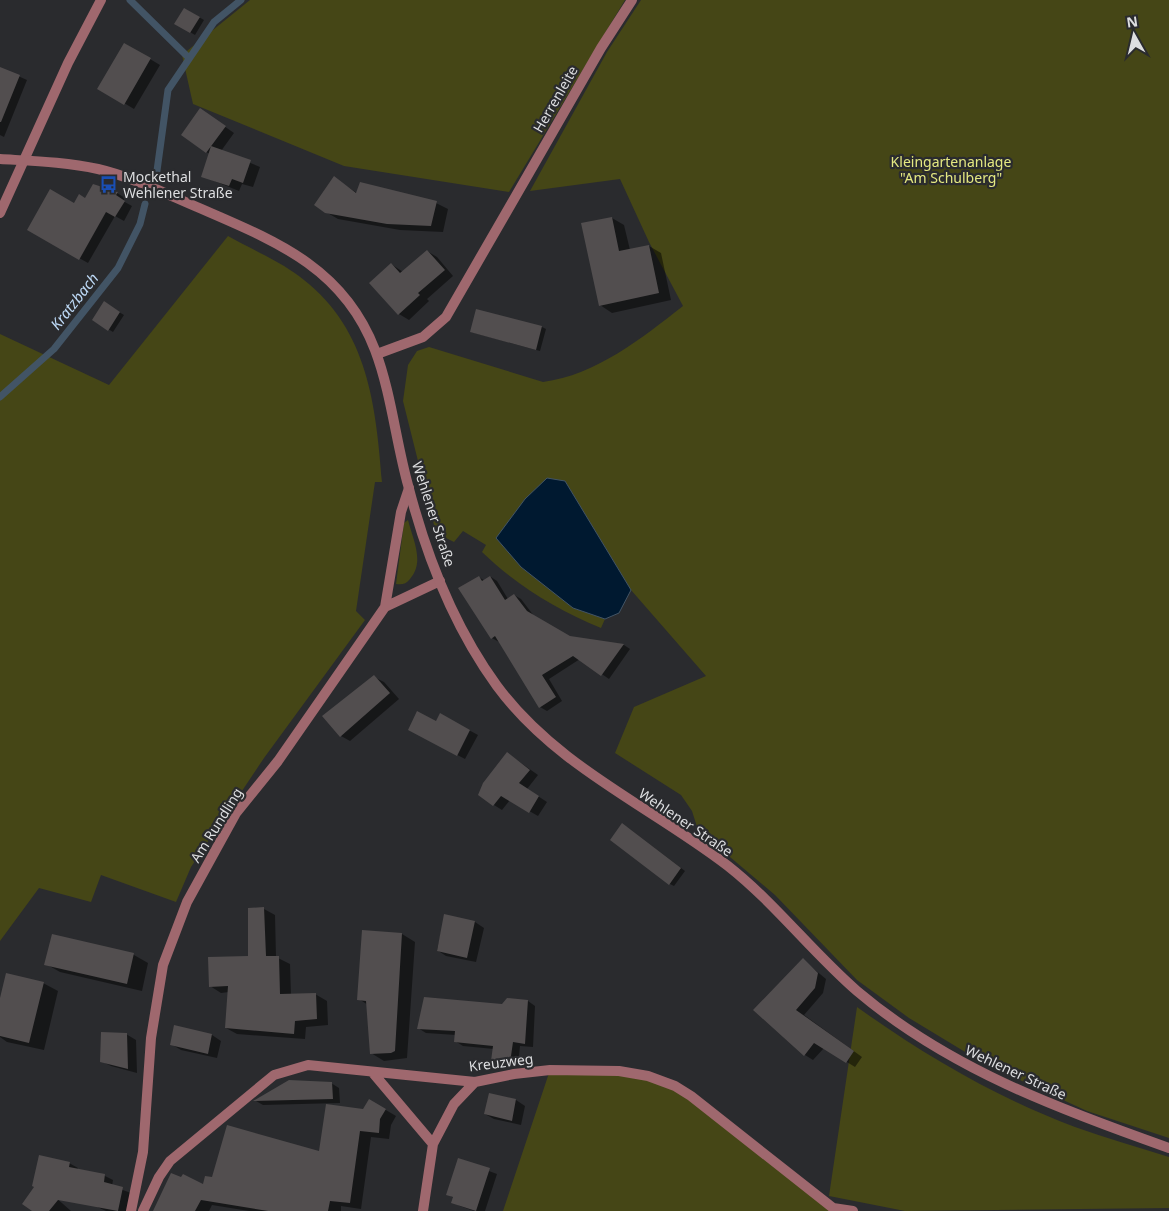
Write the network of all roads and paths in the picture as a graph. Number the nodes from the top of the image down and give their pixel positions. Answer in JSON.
{"nodes":[{"id":1,"x":101,"y":0,"type":"edge"},
{"id":2,"x":632,"y":0,"type":"edge"},
{"id":3,"x":0,"y":159,"type":"edge"},
{"id":4,"x":25,"y":161,"type":"junction"},
{"id":5,"x":0,"y":213,"type":"edge"},
{"id":6,"x":377,"y":354,"type":"junction"},
{"id":7,"x":409,"y":488,"type":"junction"},
{"id":8,"x":440,"y":581,"type":"junction"},
{"id":9,"x":385,"y":607,"type":"junction"},
{"id":10,"x":373,"y":1073,"type":"junction"},
{"id":11,"x":474,"y":1082,"type":"junction"},
{"id":12,"x":433,"y":1144,"type":"junction"},
{"id":13,"x":1169,"y":1148,"type":"edge"},
{"id":14,"x":833,"y":1209,"type":"edge"},
{"id":15,"x":131,"y":1211,"type":"edge"},
{"id":16,"x":142,"y":1211,"type":"edge"},
{"id":17,"x":423,"y":1211,"type":"edge"},
{"id":18,"x":853,"y":1211,"type":"edge"}],
"edges":[{"from":1,"to":4,"type":"street"},
{"from":2,"to":6,"type":"street","name":"Herrenleite"},
{"from":3,"to":4,"type":"street","name":"Wehlener Straße"},
{"from":4,"to":5,"type":"street"},
{"from":4,"to":6,"type":"street","name":"Wehlener Straße"},
{"from":6,"to":7,"type":"street","name":"Wehlener Straße"},
{"from":7,"to":8,"type":"street","name":"Wehlener Straße"},
{"from":7,"to":9,"type":"street","name":"Am Rundling"},
{"from":8,"to":9,"type":"street"},
{"from":8,"to":13,"type":"street","name":"Wehlener Straße"},
{"from":9,"to":15,"type":"street","name":"Am Rundling"},
{"from":10,"to":11,"type":"street","name":"Kreuzweg"},
{"from":10,"to":12,"type":"street"},
{"from":10,"to":16,"type":"street","name":"Kreuzweg"},
{"from":11,"to":12,"type":"street"},
{"from":11,"to":14,"type":"street","name":"Kreuzweg"},
{"from":12,"to":17,"type":"street"},
{"from":14,"to":18,"type":"street","name":"Kreuzweg"}]}
